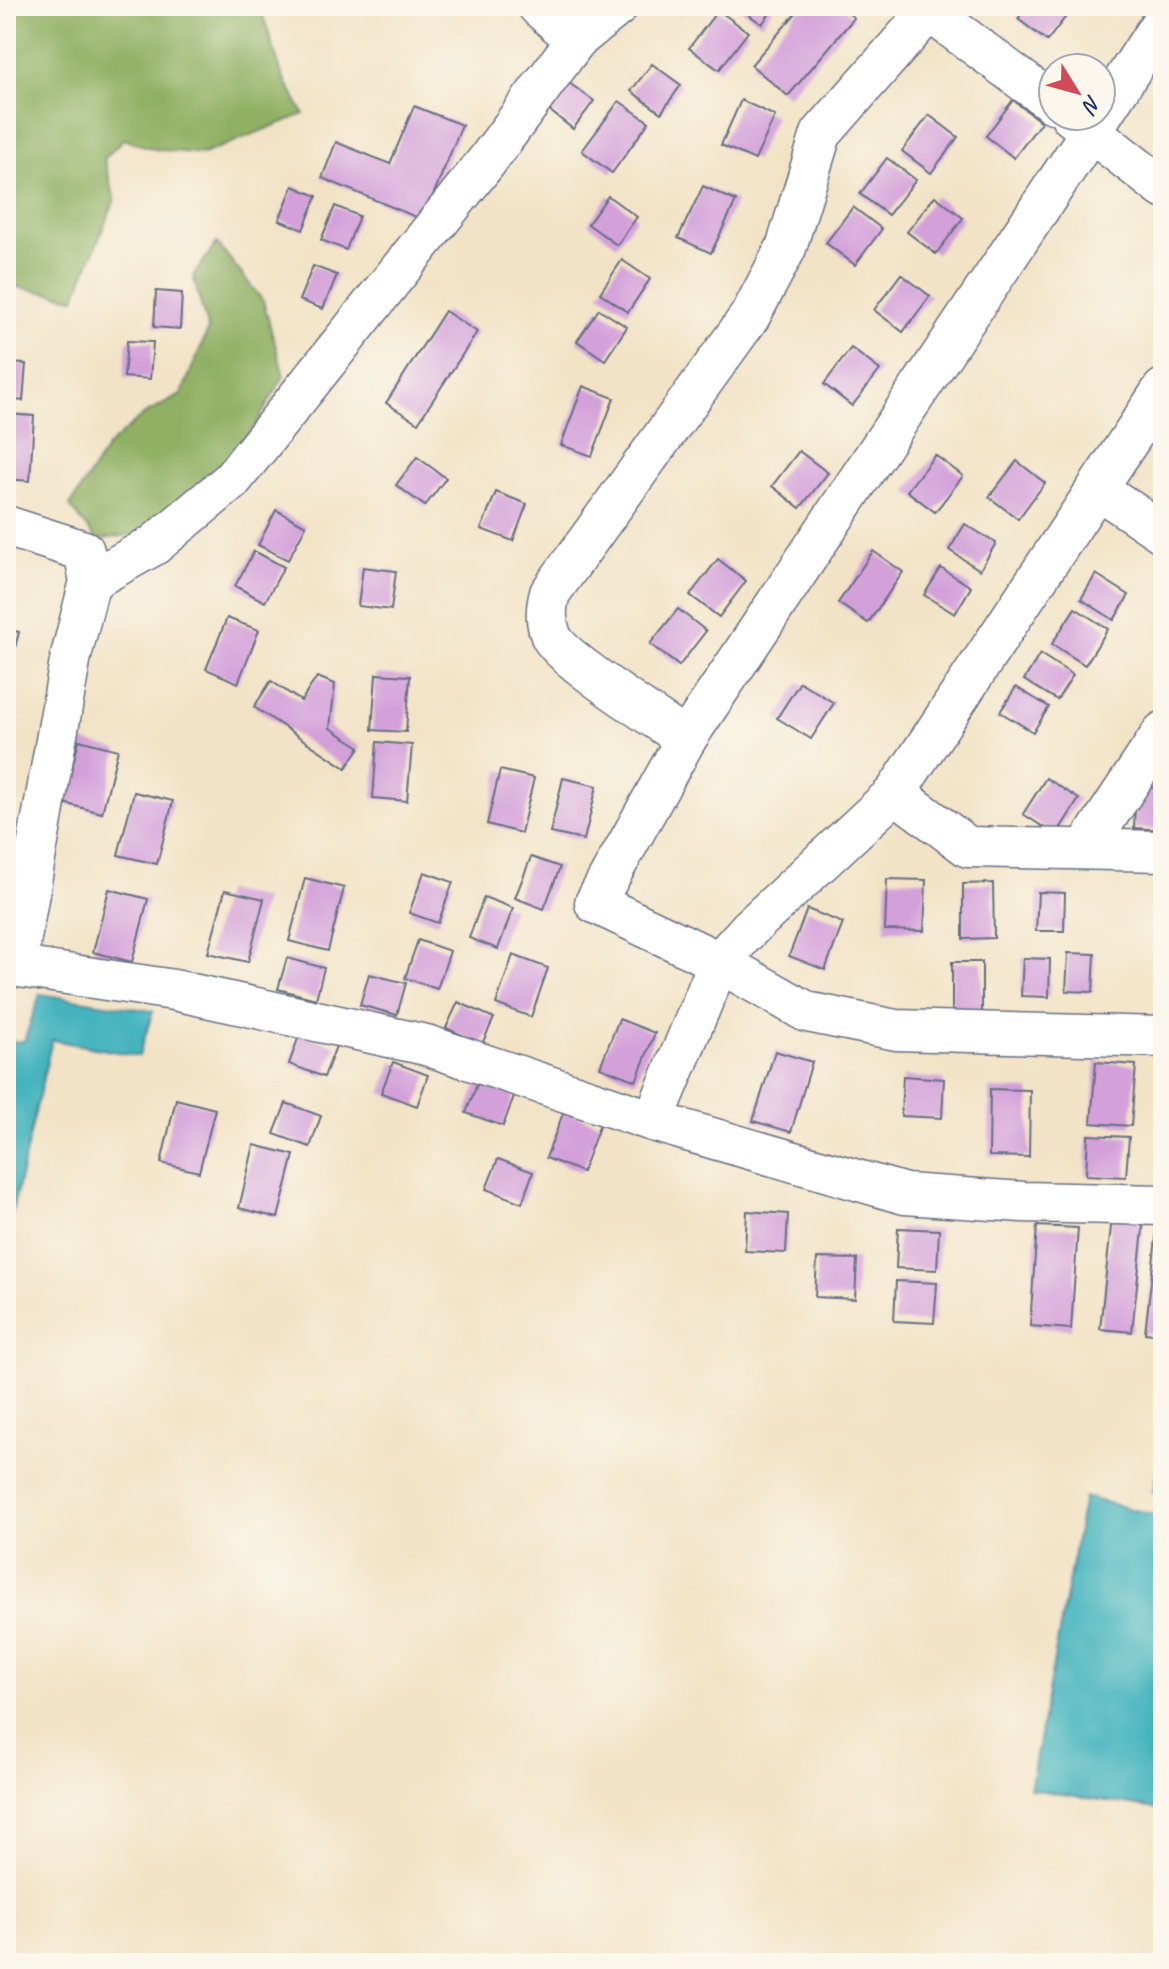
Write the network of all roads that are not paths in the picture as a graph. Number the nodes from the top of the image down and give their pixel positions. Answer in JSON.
{"nodes":[{"id":1,"x":538,"y":6,"type":"edge"},
{"id":2,"x":618,"y":6,"type":"edge"},
{"id":3,"x":925,"y":9,"type":"edge"},
{"id":4,"x":1163,"y":20,"type":"edge"},
{"id":5,"x":576,"y":40,"type":"junction"},
{"id":6,"x":1117,"y":84,"type":"edge"},
{"id":7,"x":1037,"y":91,"type":"edge"},
{"id":8,"x":1083,"y":132,"type":"edge"},
{"id":9,"x":1104,"y":132,"type":"edge"},
{"id":10,"x":1163,"y":188,"type":"edge"},
{"id":11,"x":1163,"y":389,"type":"edge"},
{"id":12,"x":1098,"y":489,"type":"junction"},
{"id":13,"x":6,"y":526,"type":"edge"},
{"id":14,"x":1163,"y":533,"type":"edge"},
{"id":15,"x":90,"y":581,"type":"junction"},
{"id":16,"x":1163,"y":732,"type":"edge"},
{"id":17,"x":686,"y":739,"type":"junction"},
{"id":18,"x":895,"y":793,"type":"junction"},
{"id":19,"x":1086,"y":848,"type":"junction"},
{"id":20,"x":1163,"y":851,"type":"edge"},
{"id":21,"x":719,"y":962,"type":"junction"},
{"id":22,"x":11,"y":966,"type":"edge"},
{"id":23,"x":1163,"y":1037,"type":"edge"},
{"id":24,"x":653,"y":1121,"type":"junction"},
{"id":25,"x":1163,"y":1205,"type":"edge"}],
"edges":[{"from":1,"to":5,"type":"street"},
{"from":2,"to":5,"type":"street"},
{"from":3,"to":7,"type":"street"},
{"from":3,"to":17,"type":"street"},
{"from":4,"to":6,"type":"street"},
{"from":5,"to":15,"type":"street"},
{"from":8,"to":17,"type":"street"},
{"from":9,"to":10,"type":"street"},
{"from":11,"to":12,"type":"street"},
{"from":12,"to":14,"type":"street"},
{"from":12,"to":18,"type":"street"},
{"from":13,"to":15,"type":"street"},
{"from":15,"to":22,"type":"street"},
{"from":16,"to":19,"type":"street"},
{"from":17,"to":21,"type":"street"},
{"from":18,"to":19,"type":"street"},
{"from":18,"to":21,"type":"street"},
{"from":19,"to":20,"type":"street"},
{"from":21,"to":23,"type":"street"},
{"from":21,"to":24,"type":"street"},
{"from":22,"to":24,"type":"street"},
{"from":24,"to":25,"type":"street"}]}
